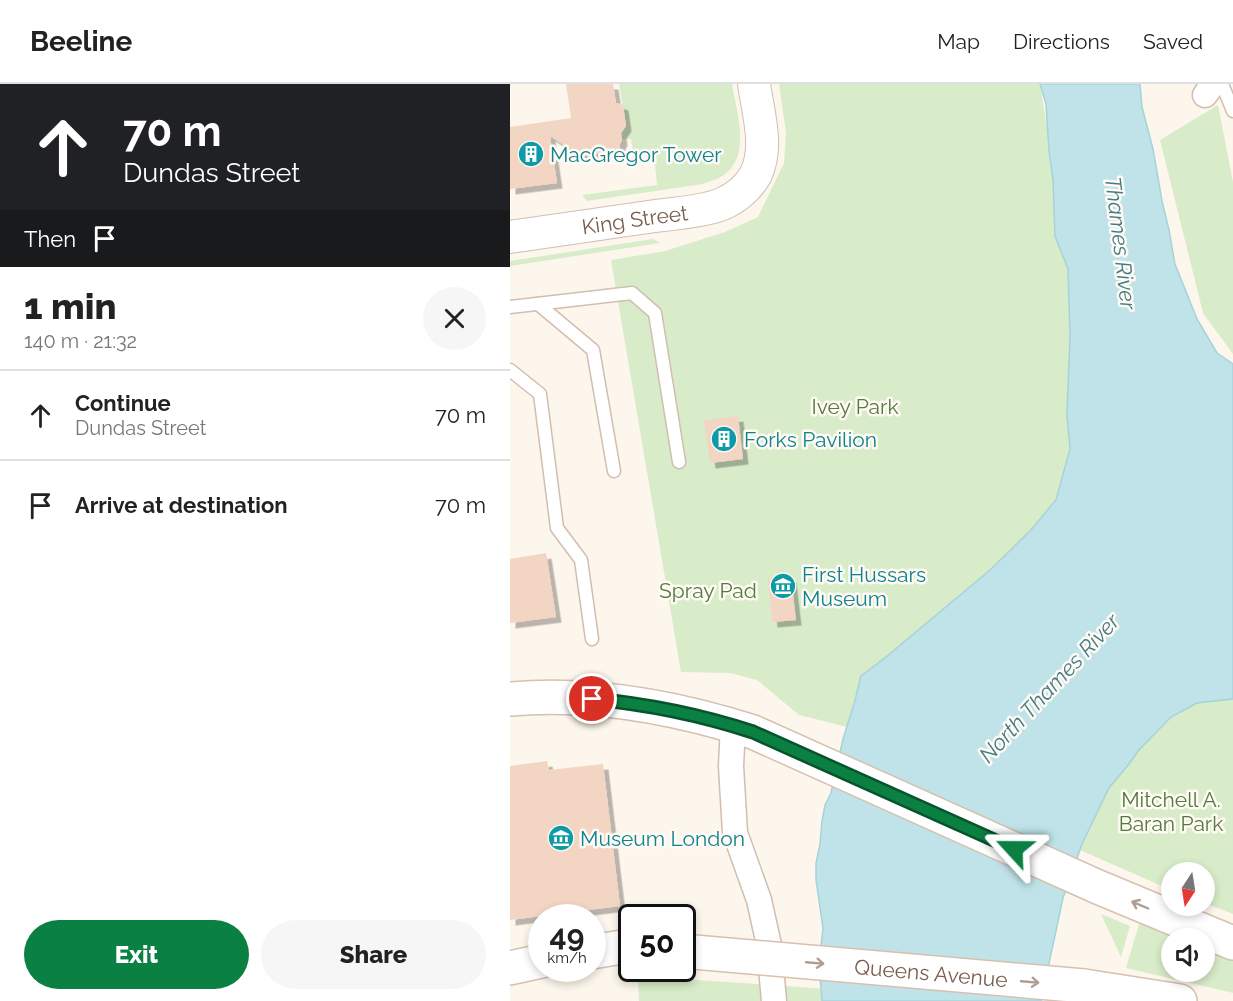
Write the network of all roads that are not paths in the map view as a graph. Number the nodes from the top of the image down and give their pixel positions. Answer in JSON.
{"nodes":[{"id":1,"x":754,"y":84,"type":"edge"},
{"id":2,"x":1214,"y":88,"type":"edge"},
{"id":3,"x":1233,"y":111,"type":"edge"},
{"id":4,"x":510,"y":237,"type":"edge"},
{"id":5,"x":538,"y":304,"type":"junction"},
{"id":6,"x":510,"y":308,"type":"edge"},
{"id":7,"x":510,"y":370,"type":"edge"},
{"id":8,"x":679,"y":462,"type":"dead end"},
{"id":9,"x":614,"y":471,"type":"dead end"},
{"id":10,"x":592,"y":639,"type":"dead end"},
{"id":11,"x":510,"y":699,"type":"edge"},
{"id":12,"x":733,"y":725,"type":"junction"},
{"id":13,"x":1233,"y":944,"type":"edge"},
{"id":14,"x":696,"y":953,"type":"edge"},
{"id":15,"x":528,"y":964,"type":"edge"},
{"id":16,"x":510,"y":968,"type":"edge"},
{"id":17,"x":774,"y":1001,"type":"edge"},
{"id":18,"x":1180,"y":1001,"type":"edge"}],
"edges":[{"from":1,"to":4,"type":"street","name":"King Street"},
{"from":2,"to":3,"type":"lane"},
{"from":5,"to":6,"type":"lane"},
{"from":5,"to":8,"type":"lane"},
{"from":5,"to":9,"type":"lane"},
{"from":7,"to":10,"type":"lane"},
{"from":11,"to":12,"type":"main road"},
{"from":13,"to":12,"type":"main road","one_way":true},
{"from":12,"to":17,"type":"street"},
{"from":14,"to":18,"type":"main road","name":"Queens Avenue","one_way":true,"bridge":true},
{"from":15,"to":16,"type":"main road"}]}
